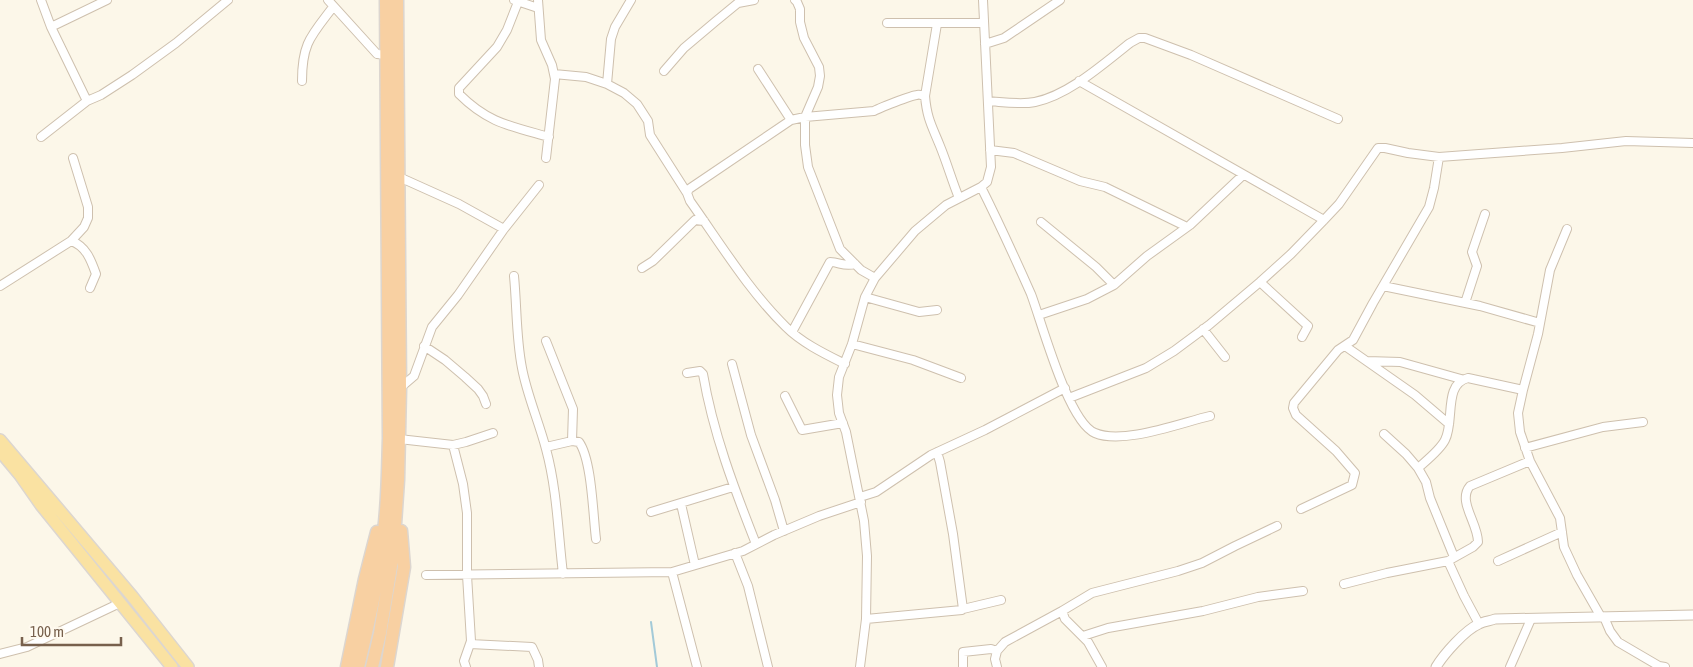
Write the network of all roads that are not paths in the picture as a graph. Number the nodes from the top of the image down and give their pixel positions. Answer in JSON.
{"nodes":[{"id":1,"x":40,"y":0,"type":"edge"},
{"id":2,"x":107,"y":0,"type":"edge"},
{"id":3,"x":228,"y":0,"type":"edge"},
{"id":4,"x":328,"y":0,"type":"edge"},
{"id":5,"x":386,"y":0,"type":"edge"},
{"id":6,"x":397,"y":0,"type":"edge"},
{"id":7,"x":631,"y":0,"type":"edge"},
{"id":8,"x":754,"y":0,"type":"edge"},
{"id":9,"x":795,"y":0,"type":"edge"},
{"id":10,"x":983,"y":0,"type":"edge"},
{"id":11,"x":1060,"y":0,"type":"edge"},
{"id":12,"x":516,"y":1,"type":"edge"},
{"id":13,"x":735,"y":2,"type":"edge"},
{"id":14,"x":538,"y":4,"type":"edge"},
{"id":15,"x":333,"y":7,"type":"junction"},
{"id":16,"x":984,"y":22,"type":"junction"},
{"id":17,"x":887,"y":23,"type":"dead end"},
{"id":18,"x":937,"y":24,"type":"junction"},
{"id":19,"x":50,"y":28,"type":"junction"},
{"id":20,"x":985,"y":44,"type":"junction"},
{"id":21,"x":387,"y":55,"type":"junction"},
{"id":22,"x":758,"y":69,"type":"dead end"},
{"id":23,"x":664,"y":71,"type":"dead end"},
{"id":24,"x":554,"y":74,"type":"junction"},
{"id":25,"x":1079,"y":80,"type":"junction"},
{"id":26,"x":302,"y":81,"type":"dead end"},
{"id":27,"x":607,"y":84,"type":"junction"},
{"id":28,"x":926,"y":96,"type":"junction"},
{"id":29,"x":86,"y":101,"type":"junction"},
{"id":30,"x":988,"y":101,"type":"junction"},
{"id":31,"x":805,"y":117,"type":"junction"},
{"id":32,"x":1338,"y":118,"type":"dead end"},
{"id":33,"x":791,"y":120,"type":"junction"},
{"id":34,"x":41,"y":137,"type":"dead end"},
{"id":35,"x":549,"y":137,"type":"junction"},
{"id":36,"x":1693,"y":143,"type":"edge"},
{"id":37,"x":990,"y":150,"type":"junction"},
{"id":38,"x":1439,"y":156,"type":"junction"},
{"id":39,"x":73,"y":158,"type":"dead end"},
{"id":40,"x":546,"y":158,"type":"dead end"},
{"id":41,"x":1243,"y":174,"type":"junction"},
{"id":42,"x":399,"y":177,"type":"junction"},
{"id":43,"x":539,"y":185,"type":"dead end"},
{"id":44,"x":981,"y":188,"type":"junction"},
{"id":45,"x":687,"y":193,"type":"junction"},
{"id":46,"x":959,"y":198,"type":"junction"},
{"id":47,"x":1485,"y":214,"type":"dead end"},
{"id":48,"x":1324,"y":220,"type":"junction"},
{"id":49,"x":704,"y":221,"type":"junction"},
{"id":50,"x":1041,"y":222,"type":"dead end"},
{"id":51,"x":1187,"y":227,"type":"junction"},
{"id":52,"x":504,"y":229,"type":"junction"},
{"id":53,"x":1567,"y":229,"type":"dead end"},
{"id":54,"x":71,"y":240,"type":"junction"},
{"id":55,"x":855,"y":264,"type":"junction"},
{"id":56,"x":642,"y":268,"type":"dead end"},
{"id":57,"x":514,"y":276,"type":"dead end"},
{"id":58,"x":875,"y":278,"type":"junction"},
{"id":59,"x":1260,"y":282,"type":"junction"},
{"id":60,"x":1114,"y":285,"type":"junction"},
{"id":61,"x":0,"y":286,"type":"edge"},
{"id":62,"x":1383,"y":286,"type":"junction"},
{"id":63,"x":90,"y":288,"type":"dead end"},
{"id":64,"x":865,"y":297,"type":"junction"},
{"id":65,"x":1465,"y":303,"type":"junction"},
{"id":66,"x":937,"y":310,"type":"dead end"},
{"id":67,"x":1039,"y":315,"type":"junction"},
{"id":68,"x":1540,"y":323,"type":"junction"},
{"id":69,"x":1203,"y":329,"type":"junction"},
{"id":70,"x":792,"y":332,"type":"junction"},
{"id":71,"x":1302,"y":337,"type":"dead end"},
{"id":72,"x":546,"y":341,"type":"dead end"},
{"id":73,"x":852,"y":344,"type":"junction"},
{"id":74,"x":424,"y":346,"type":"junction"},
{"id":75,"x":1345,"y":346,"type":"junction"},
{"id":76,"x":1225,"y":357,"type":"dead end"},
{"id":77,"x":1367,"y":361,"type":"junction"},
{"id":78,"x":732,"y":364,"type":"dead end"},
{"id":79,"x":845,"y":364,"type":"junction"},
{"id":80,"x":687,"y":373,"type":"dead end"},
{"id":81,"x":961,"y":378,"type":"dead end"},
{"id":82,"x":1461,"y":380,"type":"junction"},
{"id":83,"x":400,"y":388,"type":"junction"},
{"id":84,"x":1065,"y":388,"type":"junction"},
{"id":85,"x":1523,"y":390,"type":"junction"},
{"id":86,"x":785,"y":396,"type":"dead end"},
{"id":87,"x":1069,"y":398,"type":"junction"},
{"id":88,"x":486,"y":404,"type":"dead end"},
{"id":89,"x":1210,"y":416,"type":"dead end"},
{"id":90,"x":1644,"y":422,"type":"dead end"},
{"id":91,"x":843,"y":423,"type":"junction"},
{"id":92,"x":1449,"y":424,"type":"junction"},
{"id":93,"x":492,"y":433,"type":"dead end"},
{"id":94,"x":1384,"y":434,"type":"dead end"},
{"id":95,"x":0,"y":440,"type":"edge"},
{"id":96,"x":399,"y":440,"type":"junction"},
{"id":97,"x":572,"y":441,"type":"junction"},
{"id":98,"x":453,"y":445,"type":"junction"},
{"id":99,"x":546,"y":447,"type":"junction"},
{"id":100,"x":1525,"y":448,"type":"junction"},
{"id":101,"x":0,"y":451,"type":"edge"},
{"id":102,"x":937,"y":452,"type":"junction"},
{"id":103,"x":1530,"y":460,"type":"junction"},
{"id":104,"x":1418,"y":468,"type":"junction"},
{"id":105,"x":398,"y":480,"type":"junction"},
{"id":106,"x":733,"y":486,"type":"junction"},
{"id":107,"x":387,"y":490,"type":"junction"},
{"id":108,"x":860,"y":500,"type":"junction"},
{"id":109,"x":681,"y":504,"type":"junction"},
{"id":110,"x":1301,"y":509,"type":"dead end"},
{"id":111,"x":652,"y":512,"type":"dead end"},
{"id":112,"x":1277,"y":526,"type":"dead end"},
{"id":113,"x":784,"y":531,"type":"junction"},
{"id":114,"x":1562,"y":532,"type":"junction"},
{"id":115,"x":596,"y":540,"type":"dead end"},
{"id":116,"x":756,"y":544,"type":"junction"},
{"id":117,"x":735,"y":553,"type":"junction"},
{"id":118,"x":1451,"y":559,"type":"junction"},
{"id":119,"x":1498,"y":561,"type":"dead end"},
{"id":120,"x":695,"y":565,"type":"junction"},
{"id":121,"x":672,"y":572,"type":"junction"},
{"id":122,"x":562,"y":574,"type":"junction"},
{"id":123,"x":426,"y":575,"type":"dead end"},
{"id":124,"x":467,"y":575,"type":"junction"},
{"id":125,"x":1344,"y":584,"type":"dead end"},
{"id":126,"x":1303,"y":591,"type":"dead end"},
{"id":127,"x":1001,"y":600,"type":"dead end"},
{"id":128,"x":120,"y":603,"type":"junction"},
{"id":129,"x":379,"y":605,"type":"junction"},
{"id":130,"x":964,"y":609,"type":"junction"},
{"id":131,"x":1062,"y":611,"type":"junction"},
{"id":132,"x":1693,"y":615,"type":"edge"},
{"id":133,"x":1602,"y":617,"type":"junction"},
{"id":134,"x":866,"y":619,"type":"junction"},
{"id":135,"x":1531,"y":619,"type":"junction"},
{"id":136,"x":1479,"y":624,"type":"junction"},
{"id":137,"x":1083,"y":636,"type":"junction"},
{"id":138,"x":470,"y":644,"type":"junction"},
{"id":139,"x":0,"y":654,"type":"edge"},
{"id":140,"x":995,"y":656,"type":"edge"},
{"id":141,"x":172,"y":667,"type":"edge"},
{"id":142,"x":188,"y":667,"type":"edge"},
{"id":143,"x":347,"y":667,"type":"edge"},
{"id":144,"x":358,"y":667,"type":"edge"},
{"id":145,"x":372,"y":667,"type":"edge"},
{"id":146,"x":387,"y":667,"type":"edge"},
{"id":147,"x":466,"y":667,"type":"edge"},
{"id":148,"x":539,"y":667,"type":"edge"},
{"id":149,"x":697,"y":667,"type":"edge"},
{"id":150,"x":768,"y":667,"type":"edge"},
{"id":151,"x":860,"y":667,"type":"edge"},
{"id":152,"x":963,"y":667,"type":"edge"},
{"id":153,"x":1102,"y":667,"type":"edge"},
{"id":154,"x":1436,"y":667,"type":"edge"},
{"id":155,"x":1510,"y":667,"type":"edge"},
{"id":156,"x":1665,"y":667,"type":"edge"}],
"edges":[{"from":1,"to":19,"type":"street"},
{"from":2,"to":19,"type":"street"},
{"from":3,"to":29,"type":"street"},
{"from":4,"to":15,"type":"street"},
{"from":5,"to":21,"type":"highway"},
{"from":6,"to":42,"type":"highway"},
{"from":7,"to":27,"type":"street"},
{"from":8,"to":13,"type":"street"},
{"from":9,"to":31,"type":"street"},
{"from":10,"to":16,"type":"street"},
{"from":11,"to":20,"type":"street"},
{"from":12,"to":14,"type":"street"},
{"from":12,"to":35,"type":"street"},
{"from":13,"to":23,"type":"street"},
{"from":14,"to":24,"type":"street"},
{"from":15,"to":21,"type":"street"},
{"from":15,"to":26,"type":"street"},
{"from":16,"to":18,"type":"street"},
{"from":16,"to":20,"type":"street"},
{"from":17,"to":18,"type":"street"},
{"from":18,"to":28,"type":"street"},
{"from":19,"to":29,"type":"street"},
{"from":20,"to":30,"type":"street"},
{"from":21,"to":107,"type":"highway"},
{"from":22,"to":33,"type":"street"},
{"from":24,"to":27,"type":"street"},
{"from":24,"to":35,"type":"street"},
{"from":25,"to":30,"type":"street"},
{"from":25,"to":32,"type":"street"},
{"from":25,"to":41,"type":"street"},
{"from":27,"to":45,"type":"street"},
{"from":28,"to":31,"type":"street"},
{"from":28,"to":46,"type":"street"},
{"from":29,"to":34,"type":"street"},
{"from":30,"to":37,"type":"street"},
{"from":31,"to":33,"type":"street"},
{"from":31,"to":55,"type":"street"},
{"from":33,"to":45,"type":"street"},
{"from":35,"to":40,"type":"street"},
{"from":36,"to":38,"type":"street"},
{"from":37,"to":44,"type":"street"},
{"from":37,"to":51,"type":"street"},
{"from":38,"to":48,"type":"street"},
{"from":38,"to":62,"type":"street"},
{"from":39,"to":54,"type":"street"},
{"from":41,"to":48,"type":"street"},
{"from":41,"to":51,"type":"street"},
{"from":42,"to":52,"type":"street"},
{"from":42,"to":83,"type":"highway"},
{"from":43,"to":52,"type":"street"},
{"from":44,"to":46,"type":"street"},
{"from":44,"to":67,"type":"street"},
{"from":45,"to":49,"type":"street"},
{"from":46,"to":58,"type":"street"},
{"from":47,"to":65,"type":"street"},
{"from":48,"to":59,"type":"street"},
{"from":49,"to":56,"type":"street"},
{"from":49,"to":70,"type":"street"},
{"from":50,"to":60,"type":"street"},
{"from":51,"to":60,"type":"street"},
{"from":52,"to":74,"type":"street"},
{"from":53,"to":68,"type":"street"},
{"from":54,"to":61,"type":"street"},
{"from":54,"to":63,"type":"street"},
{"from":55,"to":58,"type":"street"},
{"from":55,"to":70,"type":"street"},
{"from":57,"to":99,"type":"street"},
{"from":58,"to":64,"type":"street"},
{"from":59,"to":69,"type":"street"},
{"from":59,"to":71,"type":"street"},
{"from":60,"to":67,"type":"street"},
{"from":62,"to":65,"type":"street"},
{"from":62,"to":75,"type":"street"},
{"from":64,"to":66,"type":"street"},
{"from":64,"to":73,"type":"street"},
{"from":65,"to":68,"type":"street"},
{"from":67,"to":84,"type":"street"},
{"from":68,"to":85,"type":"street"},
{"from":69,"to":76,"type":"street"},
{"from":69,"to":87,"type":"street"},
{"from":70,"to":79,"type":"street"},
{"from":72,"to":97,"type":"street"},
{"from":73,"to":79,"type":"street"},
{"from":73,"to":81,"type":"street"},
{"from":74,"to":83,"type":"street"},
{"from":74,"to":88,"type":"street"},
{"from":75,"to":77,"type":"street"},
{"from":75,"to":110,"type":"street"},
{"from":77,"to":82,"type":"street"},
{"from":77,"to":92,"type":"street"},
{"from":78,"to":113,"type":"street"},
{"from":79,"to":91,"type":"street"},
{"from":80,"to":106,"type":"street"},
{"from":82,"to":85,"type":"street"},
{"from":82,"to":92,"type":"street"},
{"from":83,"to":96,"type":"highway"},
{"from":84,"to":87,"type":"street"},
{"from":84,"to":102,"type":"street"},
{"from":85,"to":100,"type":"street"},
{"from":86,"to":91,"type":"street"},
{"from":87,"to":89,"type":"street"},
{"from":90,"to":100,"type":"street"},
{"from":91,"to":108,"type":"street"},
{"from":92,"to":104,"type":"street"},
{"from":93,"to":98,"type":"street"},
{"from":94,"to":104,"type":"street"},
{"from":95,"to":142,"type":"main road"},
{"from":96,"to":98,"type":"street"},
{"from":96,"to":105,"type":"highway"},
{"from":97,"to":99,"type":"street"},
{"from":97,"to":115,"type":"street"},
{"from":98,"to":124,"type":"street"},
{"from":99,"to":122,"type":"street"},
{"from":100,"to":103,"type":"street"},
{"from":101,"to":128,"type":"main road"},
{"from":102,"to":108,"type":"street"},
{"from":102,"to":130,"type":"street"},
{"from":103,"to":114,"type":"street"},
{"from":103,"to":118,"type":"street"},
{"from":104,"to":118,"type":"street"},
{"from":105,"to":129,"type":"highway"},
{"from":105,"to":146,"type":"highway"},
{"from":106,"to":109,"type":"street"},
{"from":106,"to":116,"type":"street"},
{"from":107,"to":129,"type":"highway"},
{"from":107,"to":143,"type":"highway"},
{"from":108,"to":113,"type":"street"},
{"from":108,"to":134,"type":"street"},
{"from":109,"to":111,"type":"street"},
{"from":109,"to":120,"type":"street"},
{"from":112,"to":131,"type":"street"},
{"from":113,"to":116,"type":"street"},
{"from":114,"to":119,"type":"street"},
{"from":114,"to":133,"type":"street"},
{"from":116,"to":117,"type":"street"},
{"from":117,"to":120,"type":"street"},
{"from":117,"to":150,"type":"street"},
{"from":118,"to":125,"type":"street"},
{"from":118,"to":136,"type":"street"},
{"from":120,"to":121,"type":"street"},
{"from":121,"to":122,"type":"street"},
{"from":121,"to":149,"type":"street"},
{"from":122,"to":124,"type":"street"},
{"from":123,"to":124,"type":"street"},
{"from":124,"to":138,"type":"street"},
{"from":126,"to":137,"type":"street"},
{"from":127,"to":130,"type":"street"},
{"from":128,"to":139,"type":"street"},
{"from":128,"to":141,"type":"main road"},
{"from":129,"to":144,"type":"highway"},
{"from":129,"to":145,"type":"highway"},
{"from":130,"to":134,"type":"street"},
{"from":131,"to":137,"type":"street"},
{"from":131,"to":140,"type":"street"},
{"from":132,"to":133,"type":"street"},
{"from":133,"to":135,"type":"street"},
{"from":133,"to":156,"type":"street"},
{"from":134,"to":151,"type":"street"},
{"from":135,"to":136,"type":"street"},
{"from":135,"to":155,"type":"street"},
{"from":136,"to":154,"type":"street"},
{"from":137,"to":153,"type":"street"},
{"from":138,"to":147,"type":"street"},
{"from":138,"to":148,"type":"street"},
{"from":140,"to":152,"type":"street"}]}
